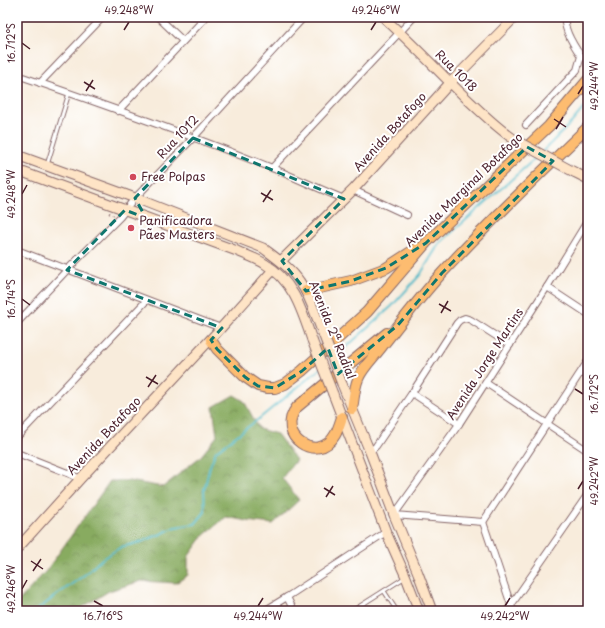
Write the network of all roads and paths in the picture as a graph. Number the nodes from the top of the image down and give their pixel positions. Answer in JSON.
{"nodes":[{"id":1,"x":103,"y":17,"type":"edge"},
{"id":2,"x":158,"y":17,"type":"edge"},
{"id":3,"x":206,"y":17,"type":"edge"},
{"id":4,"x":304,"y":17,"type":"edge"},
{"id":5,"x":383,"y":17,"type":"edge"},
{"id":6,"x":414,"y":17,"type":"edge"},
{"id":7,"x":515,"y":17,"type":"edge"},
{"id":8,"x":565,"y":17,"type":"edge"},
{"id":9,"x":400,"y":32,"type":"junction"},
{"id":10,"x":184,"y":41,"type":"junction"},
{"id":11,"x":588,"y":53,"type":"edge"},
{"id":12,"x":580,"y":56,"type":"junction"},
{"id":13,"x":17,"y":75,"type":"edge"},
{"id":14,"x":588,"y":80,"type":"edge"},
{"id":15,"x":40,"y":83,"type":"junction"},
{"id":16,"x":450,"y":83,"type":"junction"},
{"id":17,"x":69,"y":93,"type":"junction"},
{"id":18,"x":118,"y":111,"type":"junction"},
{"id":19,"x":526,"y":125,"type":"dead end"},
{"id":20,"x":588,"y":127,"type":"edge"},
{"id":21,"x":193,"y":138,"type":"junction"},
{"id":22,"x":17,"y":155,"type":"edge"},
{"id":23,"x":47,"y":165,"type":"junction"},
{"id":24,"x":272,"y":168,"type":"junction"},
{"id":25,"x":17,"y":170,"type":"edge"},
{"id":26,"x":588,"y":179,"type":"edge"},
{"id":27,"x":353,"y":190,"type":"junction"},
{"id":28,"x":135,"y":198,"type":"junction"},
{"id":29,"x":344,"y":199,"type":"junction"},
{"id":30,"x":125,"y":210,"type":"junction"},
{"id":31,"x":407,"y":215,"type":"dead end"},
{"id":32,"x":146,"y":218,"type":"junction"},
{"id":33,"x":588,"y":220,"type":"edge"},
{"id":34,"x":426,"y":243,"type":"junction"},
{"id":35,"x":17,"y":250,"type":"edge"},
{"id":36,"x":281,"y":261,"type":"junction"},
{"id":37,"x":67,"y":270,"type":"junction"},
{"id":38,"x":273,"y":270,"type":"junction"},
{"id":39,"x":547,"y":287,"type":"junction"},
{"id":40,"x":306,"y":291,"type":"junction"},
{"id":41,"x":146,"y":300,"type":"junction"},
{"id":42,"x":588,"y":314,"type":"edge"},
{"id":43,"x":17,"y":323,"type":"edge"},
{"id":44,"x":398,"y":325,"type":"junction"},
{"id":45,"x":221,"y":328,"type":"junction"},
{"id":46,"x":211,"y":340,"type":"junction"},
{"id":47,"x":510,"y":345,"type":"junction"},
{"id":48,"x":588,"y":361,"type":"edge"},
{"id":49,"x":486,"y":383,"type":"junction"},
{"id":50,"x":412,"y":393,"type":"junction"},
{"id":51,"x":352,"y":409,"type":"junction"},
{"id":52,"x":342,"y":417,"type":"junction"},
{"id":53,"x":460,"y":424,"type":"junction"},
{"id":54,"x":547,"y":424,"type":"junction"},
{"id":55,"x":17,"y":438,"type":"edge"},
{"id":56,"x":588,"y":451,"type":"edge"},
{"id":57,"x":370,"y":452,"type":"junction"},
{"id":58,"x":17,"y":454,"type":"edge"},
{"id":59,"x":80,"y":479,"type":"junction"},
{"id":60,"x":370,"y":489,"type":"junction"},
{"id":61,"x":588,"y":494,"type":"edge"},
{"id":62,"x":394,"y":515,"type":"junction"},
{"id":63,"x":484,"y":522,"type":"junction"},
{"id":64,"x":386,"y":532,"type":"junction"},
{"id":65,"x":17,"y":549,"type":"edge"},
{"id":66,"x":406,"y":577,"type":"junction"},
{"id":67,"x":384,"y":591,"type":"junction"},
{"id":68,"x":287,"y":597,"type":"junction"},
{"id":69,"x":512,"y":608,"type":"edge"},
{"id":70,"x":264,"y":611,"type":"edge"},
{"id":71,"x":294,"y":611,"type":"edge"},
{"id":72,"x":352,"y":611,"type":"edge"},
{"id":73,"x":396,"y":611,"type":"edge"},
{"id":74,"x":419,"y":611,"type":"edge"},
{"id":75,"x":432,"y":611,"type":"edge"},
{"id":76,"x":508,"y":611,"type":"edge"}],
"edges":[{"from":1,"to":15,"type":"street"},
{"from":2,"to":10,"type":"street"},
{"from":3,"to":10,"type":"street"},
{"from":4,"to":21,"type":"street","name":"Rua 1012"},
{"from":5,"to":9,"type":"main road","name":"Rua 1018"},
{"from":6,"to":9,"type":"street"},
{"from":7,"to":16,"type":"main road","name":"Avenida Botafogo"},
{"from":8,"to":12,"type":"street"},
{"from":9,"to":16,"type":"main road","name":"Rua 1018"},
{"from":9,"to":24,"type":"street"},
{"from":10,"to":18,"type":"street"},
{"from":11,"to":12,"type":"street"},
{"from":12,"to":19,"type":"street"},
{"from":13,"to":15,"type":"street"},
{"from":14,"to":34,"type":"main road","name":"Avenida Marginal Botafogo"},
{"from":15,"to":17,"type":"street"},
{"from":16,"to":26,"type":"main road","name":"Rua 1018","bridge":true},
{"from":16,"to":27,"type":"main road","name":"Avenida Botafogo"},
{"from":17,"to":18,"type":"street"},
{"from":17,"to":23,"type":"lane"},
{"from":18,"to":21,"type":"street"},
{"from":20,"to":44,"type":"main road"},
{"from":21,"to":24,"type":"street"},
{"from":21,"to":28,"type":"street","name":"Rua 1012"},
{"from":22,"to":23,"type":"main road","name":"Avenida 2ª Radial"},
{"from":23,"to":28,"type":"main road","name":"Avenida 2ª Radial"},
{"from":24,"to":29,"type":"street"},
{"from":25,"to":30,"type":"main road","name":"Avenida 2ª Radial"},
{"from":27,"to":29,"type":"main road","name":"Avenida Botafogo"},
{"from":27,"to":31,"type":"street"},
{"from":28,"to":30,"type":"street","name":"Rua 1012"},
{"from":28,"to":32,"type":"main road"},
{"from":28,"to":36,"type":"main road","name":"Avenida 2ª Radial"},
{"from":29,"to":36,"type":"main road","name":"Avenida Botafogo"},
{"from":30,"to":32,"type":"main road","name":"Avenida 2ª Radial"},
{"from":30,"to":37,"type":"street","name":"Rua 1012"},
{"from":32,"to":38,"type":"main road","name":"Avenida 2ª Radial"},
{"from":33,"to":39,"type":"street","name":"Avenida Jorge Martins"},
{"from":34,"to":40,"type":"main road"},
{"from":34,"to":46,"type":"main road","name":"Avenida Marginal Botafogo"},
{"from":35,"to":37,"type":"street"},
{"from":36,"to":40,"type":"main road","name":"Avenida 2ª Radial"},
{"from":37,"to":41,"type":"street"},
{"from":37,"to":43,"type":"street","name":"Rua 1012"},
{"from":38,"to":45,"type":"main road","name":"Avenida Botafogo"},
{"from":38,"to":52,"type":"main road","name":"Avenida 2ª Radial","bridge":true},
{"from":39,"to":42,"type":"street"},
{"from":39,"to":47,"type":"street","name":"Avenida Jorge Martins"},
{"from":40,"to":51,"type":"main road","name":"Avenida 2ª Radial","bridge":true},
{"from":41,"to":45,"type":"street"},
{"from":41,"to":55,"type":"street"},
{"from":44,"to":51,"type":"main road"},
{"from":44,"to":52,"type":"main road"},
{"from":45,"to":46,"type":"main road","name":"Avenida Botafogo"},
{"from":46,"to":59,"type":"main road","name":"Avenida Botafogo"},
{"from":47,"to":49,"type":"street","name":"Avenida Jorge Martins"},
{"from":47,"to":50,"type":"street"},
{"from":48,"to":54,"type":"street"},
{"from":49,"to":53,"type":"street","name":"Avenida Jorge Martins"},
{"from":49,"to":54,"type":"street"},
{"from":50,"to":53,"type":"street"},
{"from":50,"to":57,"type":"street"},
{"from":51,"to":57,"type":"main road","name":"Avenida 2ª Radial"},
{"from":52,"to":60,"type":"main road","name":"Avenida 2ª Radial"},
{"from":53,"to":62,"type":"street","name":"Avenida Jorge Martins"},
{"from":54,"to":56,"type":"street"},
{"from":54,"to":63,"type":"street"},
{"from":57,"to":62,"type":"main road","name":"Avenida 2ª Radial"},
{"from":58,"to":59,"type":"street"},
{"from":59,"to":65,"type":"main road","name":"Avenida Botafogo"},
{"from":60,"to":62,"type":"main road"},
{"from":60,"to":64,"type":"main road","name":"Avenida 2ª Radial"},
{"from":61,"to":69,"type":"street"},
{"from":62,"to":63,"type":"street"},
{"from":62,"to":75,"type":"main road","name":"Avenida 2ª Radial"},
{"from":63,"to":69,"type":"street"},
{"from":64,"to":66,"type":"main road","name":"Avenida 2ª Radial"},
{"from":64,"to":68,"type":"street"},
{"from":66,"to":67,"type":"lane"},
{"from":66,"to":74,"type":"main road","name":"Avenida 2ª Radial"},
{"from":67,"to":72,"type":"lane"},
{"from":67,"to":73,"type":"lane"},
{"from":68,"to":70,"type":"street"},
{"from":68,"to":71,"type":"street"},
{"from":69,"to":76,"type":"street"}]}
